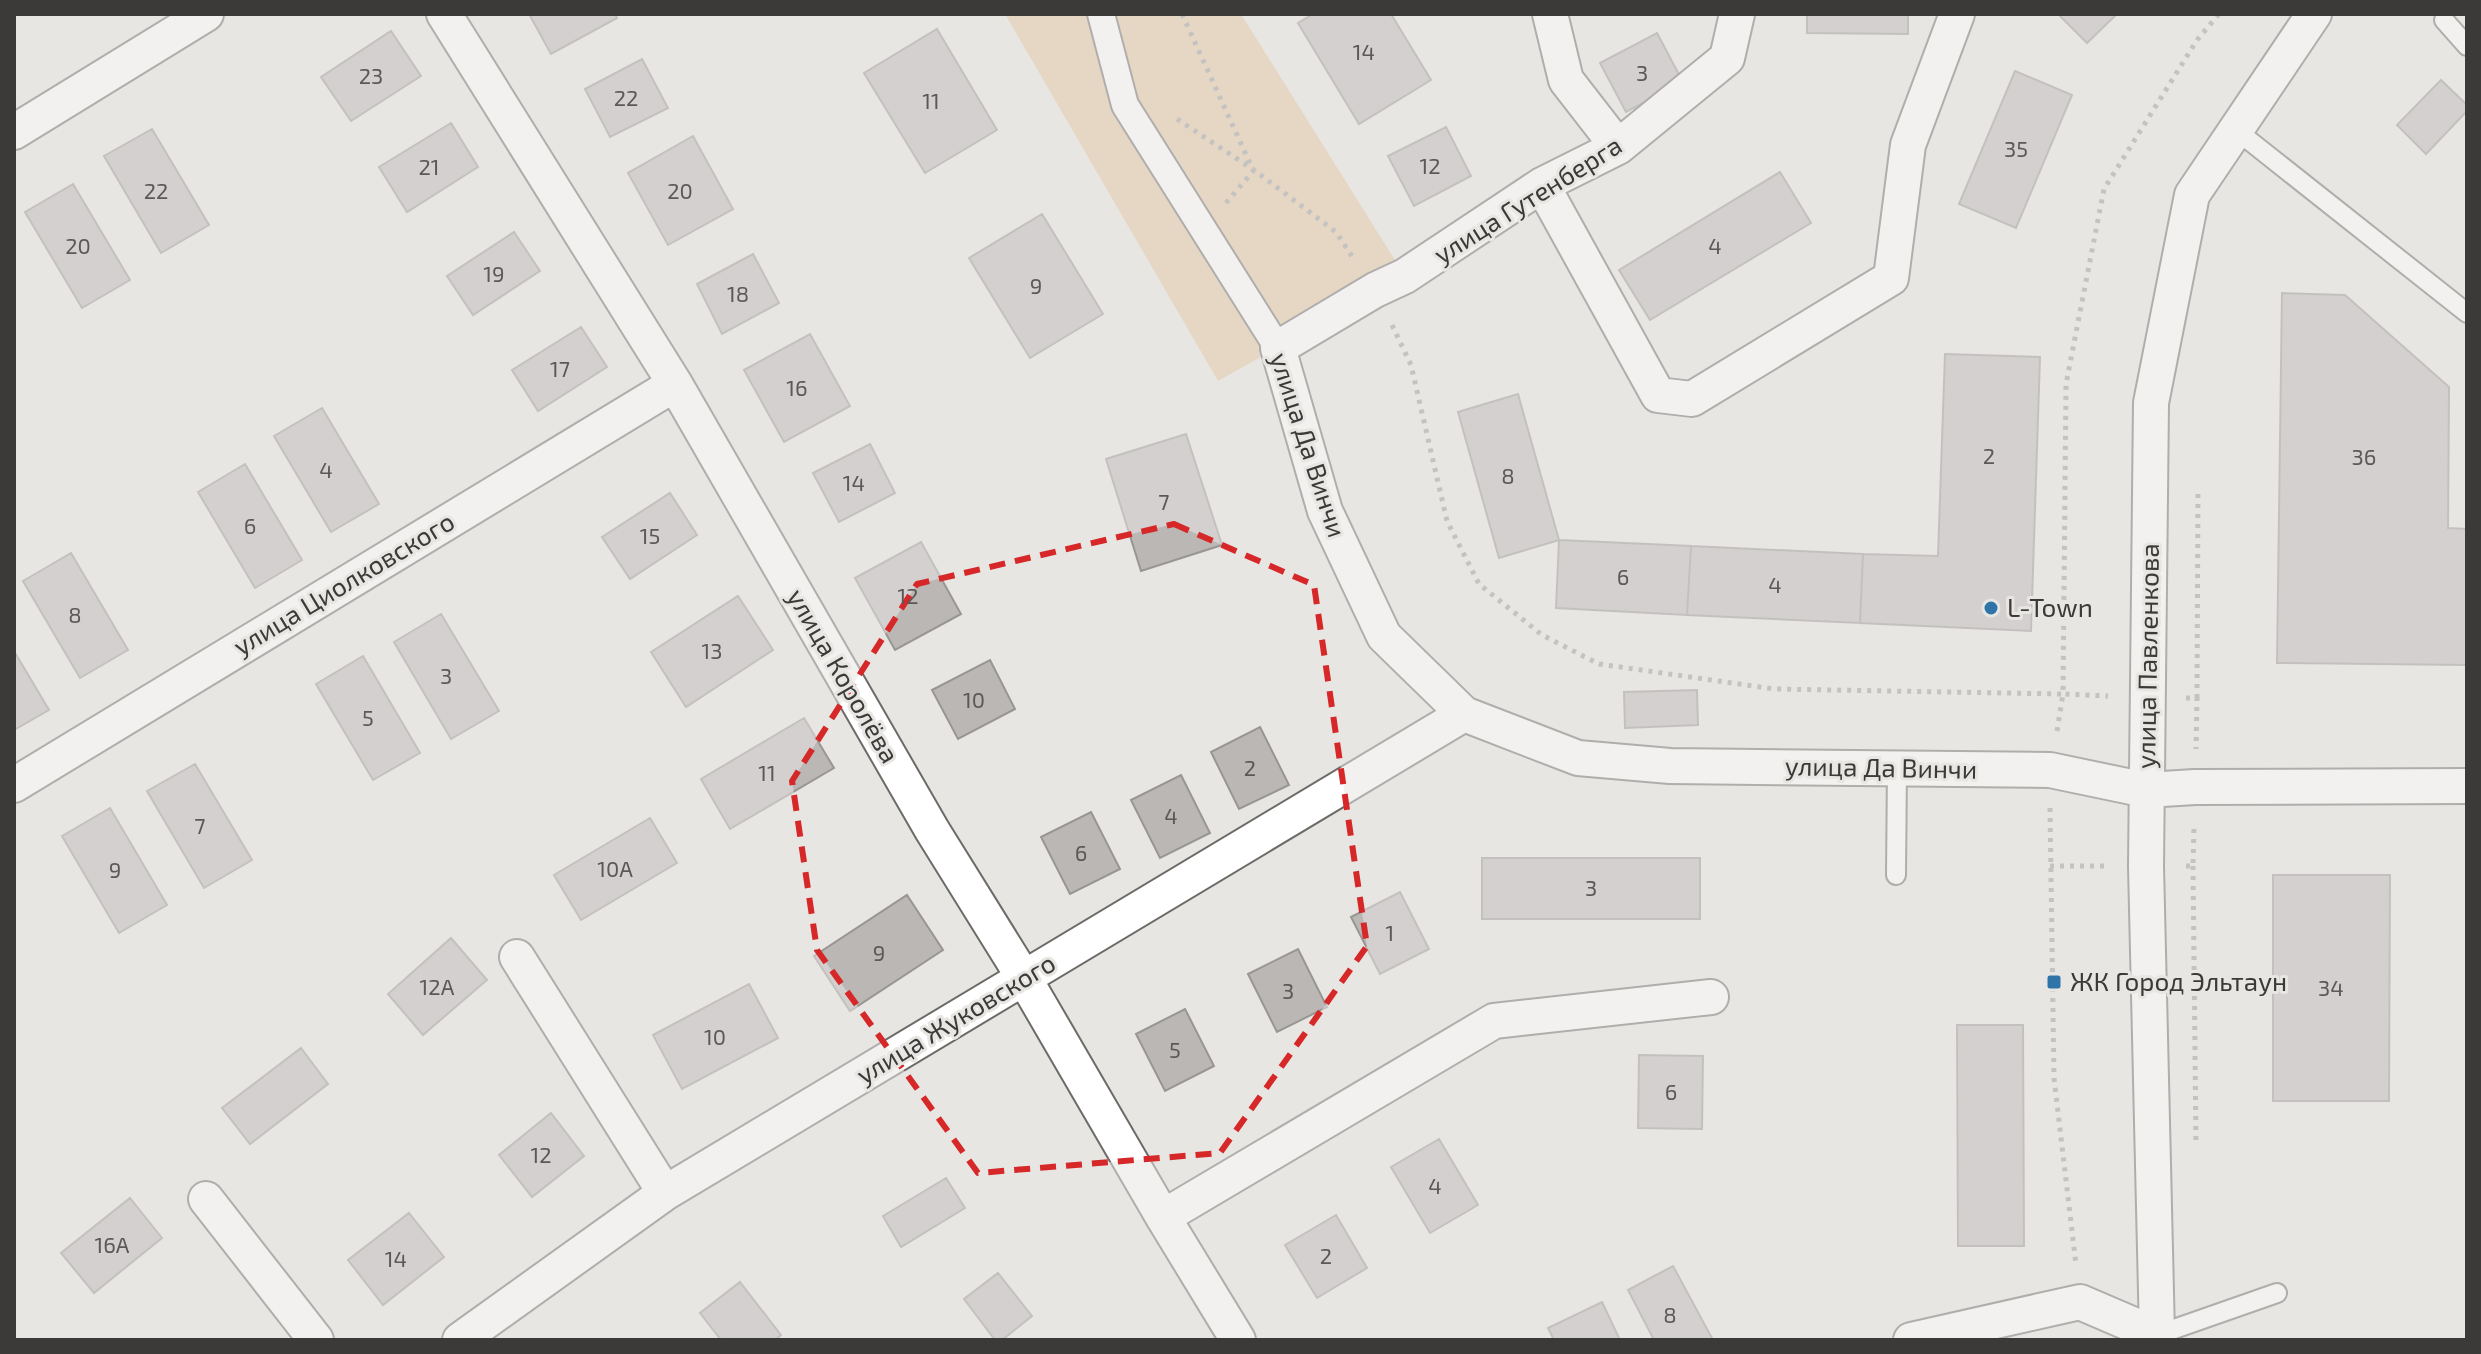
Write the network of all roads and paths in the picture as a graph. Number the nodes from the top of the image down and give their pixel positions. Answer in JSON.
{"nodes":[{"id":1,"x":206,"y":14,"type":"edge"},
{"id":2,"x":444,"y":14,"type":"edge"},
{"id":3,"x":1101,"y":14,"type":"edge"},
{"id":4,"x":1182,"y":14,"type":"edge"},
{"id":5,"x":1550,"y":14,"type":"edge"},
{"id":6,"x":1737,"y":14,"type":"edge"},
{"id":7,"x":1957,"y":14,"type":"edge"},
{"id":8,"x":2219,"y":14,"type":"edge"},
{"id":9,"x":2314,"y":14,"type":"edge"},
{"id":10,"x":2444,"y":20,"type":"dead end"},
{"id":11,"x":2467,"y":46,"type":"edge"},
{"id":12,"x":1125,"y":105,"type":"junction"},
{"id":13,"x":2236,"y":130,"type":"junction"},
{"id":14,"x":14,"y":132,"type":"edge"},
{"id":15,"x":1618,"y":147,"type":"junction"},
{"id":16,"x":1254,"y":170,"type":"junction"},
{"id":17,"x":1542,"y":185,"type":"junction"},
{"id":18,"x":1375,"y":290,"type":"junction"},
{"id":19,"x":2467,"y":313,"type":"edge"},
{"id":20,"x":1278,"y":348,"type":"junction"},
{"id":21,"x":675,"y":384,"type":"junction"},
{"id":22,"x":2198,"y":488,"type":"dead end"},
{"id":23,"x":2063,"y":694,"type":"junction"},
{"id":24,"x":2197,"y":698,"type":"dead end"},
{"id":25,"x":1464,"y":714,"type":"junction"},
{"id":26,"x":1897,"y":768,"type":"junction"},
{"id":27,"x":2050,"y":770,"type":"junction"},
{"id":28,"x":14,"y":785,"type":"edge"},
{"id":29,"x":2467,"y":786,"type":"edge"},
{"id":30,"x":2146,"y":790,"type":"junction"},
{"id":31,"x":2193,"y":866,"type":"dead end"},
{"id":32,"x":1896,"y":875,"type":"dead end"},
{"id":33,"x":517,"y":957,"type":"dead end"},
{"id":34,"x":1024,"y":978,"type":"junction"},
{"id":35,"x":1711,"y":997,"type":"dead end"},
{"id":36,"x":2196,"y":1148,"type":"dead end"},
{"id":37,"x":665,"y":1193,"type":"junction"},
{"id":38,"x":206,"y":1199,"type":"dead end"},
{"id":39,"x":1163,"y":1217,"type":"junction"},
{"id":40,"x":2277,"y":1293,"type":"dead end"},
{"id":41,"x":2080,"y":1302,"type":"junction"},
{"id":42,"x":2158,"y":1337,"type":"edge"},
{"id":43,"x":316,"y":1340,"type":"edge"},
{"id":44,"x":460,"y":1340,"type":"edge"},
{"id":45,"x":1238,"y":1340,"type":"edge"},
{"id":46,"x":1911,"y":1340,"type":"edge"}],
"edges":[{"from":1,"to":14,"type":"street"},
{"from":2,"to":21,"type":"street","name":"улица Королёва"},
{"from":3,"to":12,"type":"street","name":"улица Да Винчи"},
{"from":4,"to":16,"type":"path"},
{"from":5,"to":15,"type":"street"},
{"from":6,"to":15,"type":"street","name":"улица Гутенберга"},
{"from":7,"to":17,"type":"street"},
{"from":8,"to":23,"type":"path"},
{"from":9,"to":13,"type":"street","name":"улица Павленкова"},
{"from":10,"to":11,"type":"lane"},
{"from":12,"to":16,"type":"path"},
{"from":12,"to":20,"type":"street","name":"улица Да Винчи"},
{"from":13,"to":19,"type":"lane"},
{"from":13,"to":30,"type":"street","name":"улица Павленкова"},
{"from":15,"to":17,"type":"street","name":"улица Гутенберга"},
{"from":16,"to":18,"type":"path"},
{"from":17,"to":18,"type":"street","name":"улица Гутенберга"},
{"from":18,"to":20,"type":"street","name":"улица Гутенберга"},
{"from":18,"to":23,"type":"path"},
{"from":20,"to":25,"type":"street","name":"улица Да Винчи"},
{"from":21,"to":28,"type":"street","name":"улица Циолковского"},
{"from":21,"to":34,"type":"street","name":"улица Королёва"},
{"from":22,"to":24,"type":"path"},
{"from":23,"to":27,"type":"path"},
{"from":25,"to":26,"type":"street","name":"улица Да Винчи"},
{"from":25,"to":34,"type":"street","name":"улица Жуковского"},
{"from":26,"to":27,"type":"street","name":"улица Да Винчи"},
{"from":26,"to":32,"type":"lane"},
{"from":27,"to":30,"type":"street","name":"улица Да Винчи"},
{"from":27,"to":41,"type":"path"},
{"from":29,"to":30,"type":"street","name":"улица Да Винчи"},
{"from":30,"to":42,"type":"street","name":"улица Павленкова"},
{"from":31,"to":36,"type":"path"},
{"from":33,"to":37,"type":"street"},
{"from":34,"to":37,"type":"street","name":"улица Жуковского"},
{"from":34,"to":39,"type":"street","name":"улица Королёва"},
{"from":35,"to":39,"type":"street"},
{"from":37,"to":44,"type":"street","name":"улица Жуковского"},
{"from":38,"to":43,"type":"street"},
{"from":39,"to":45,"type":"street","name":"улица Королёва"},
{"from":40,"to":42,"type":"lane"},
{"from":41,"to":42,"type":"street"},
{"from":41,"to":46,"type":"street"}]}
